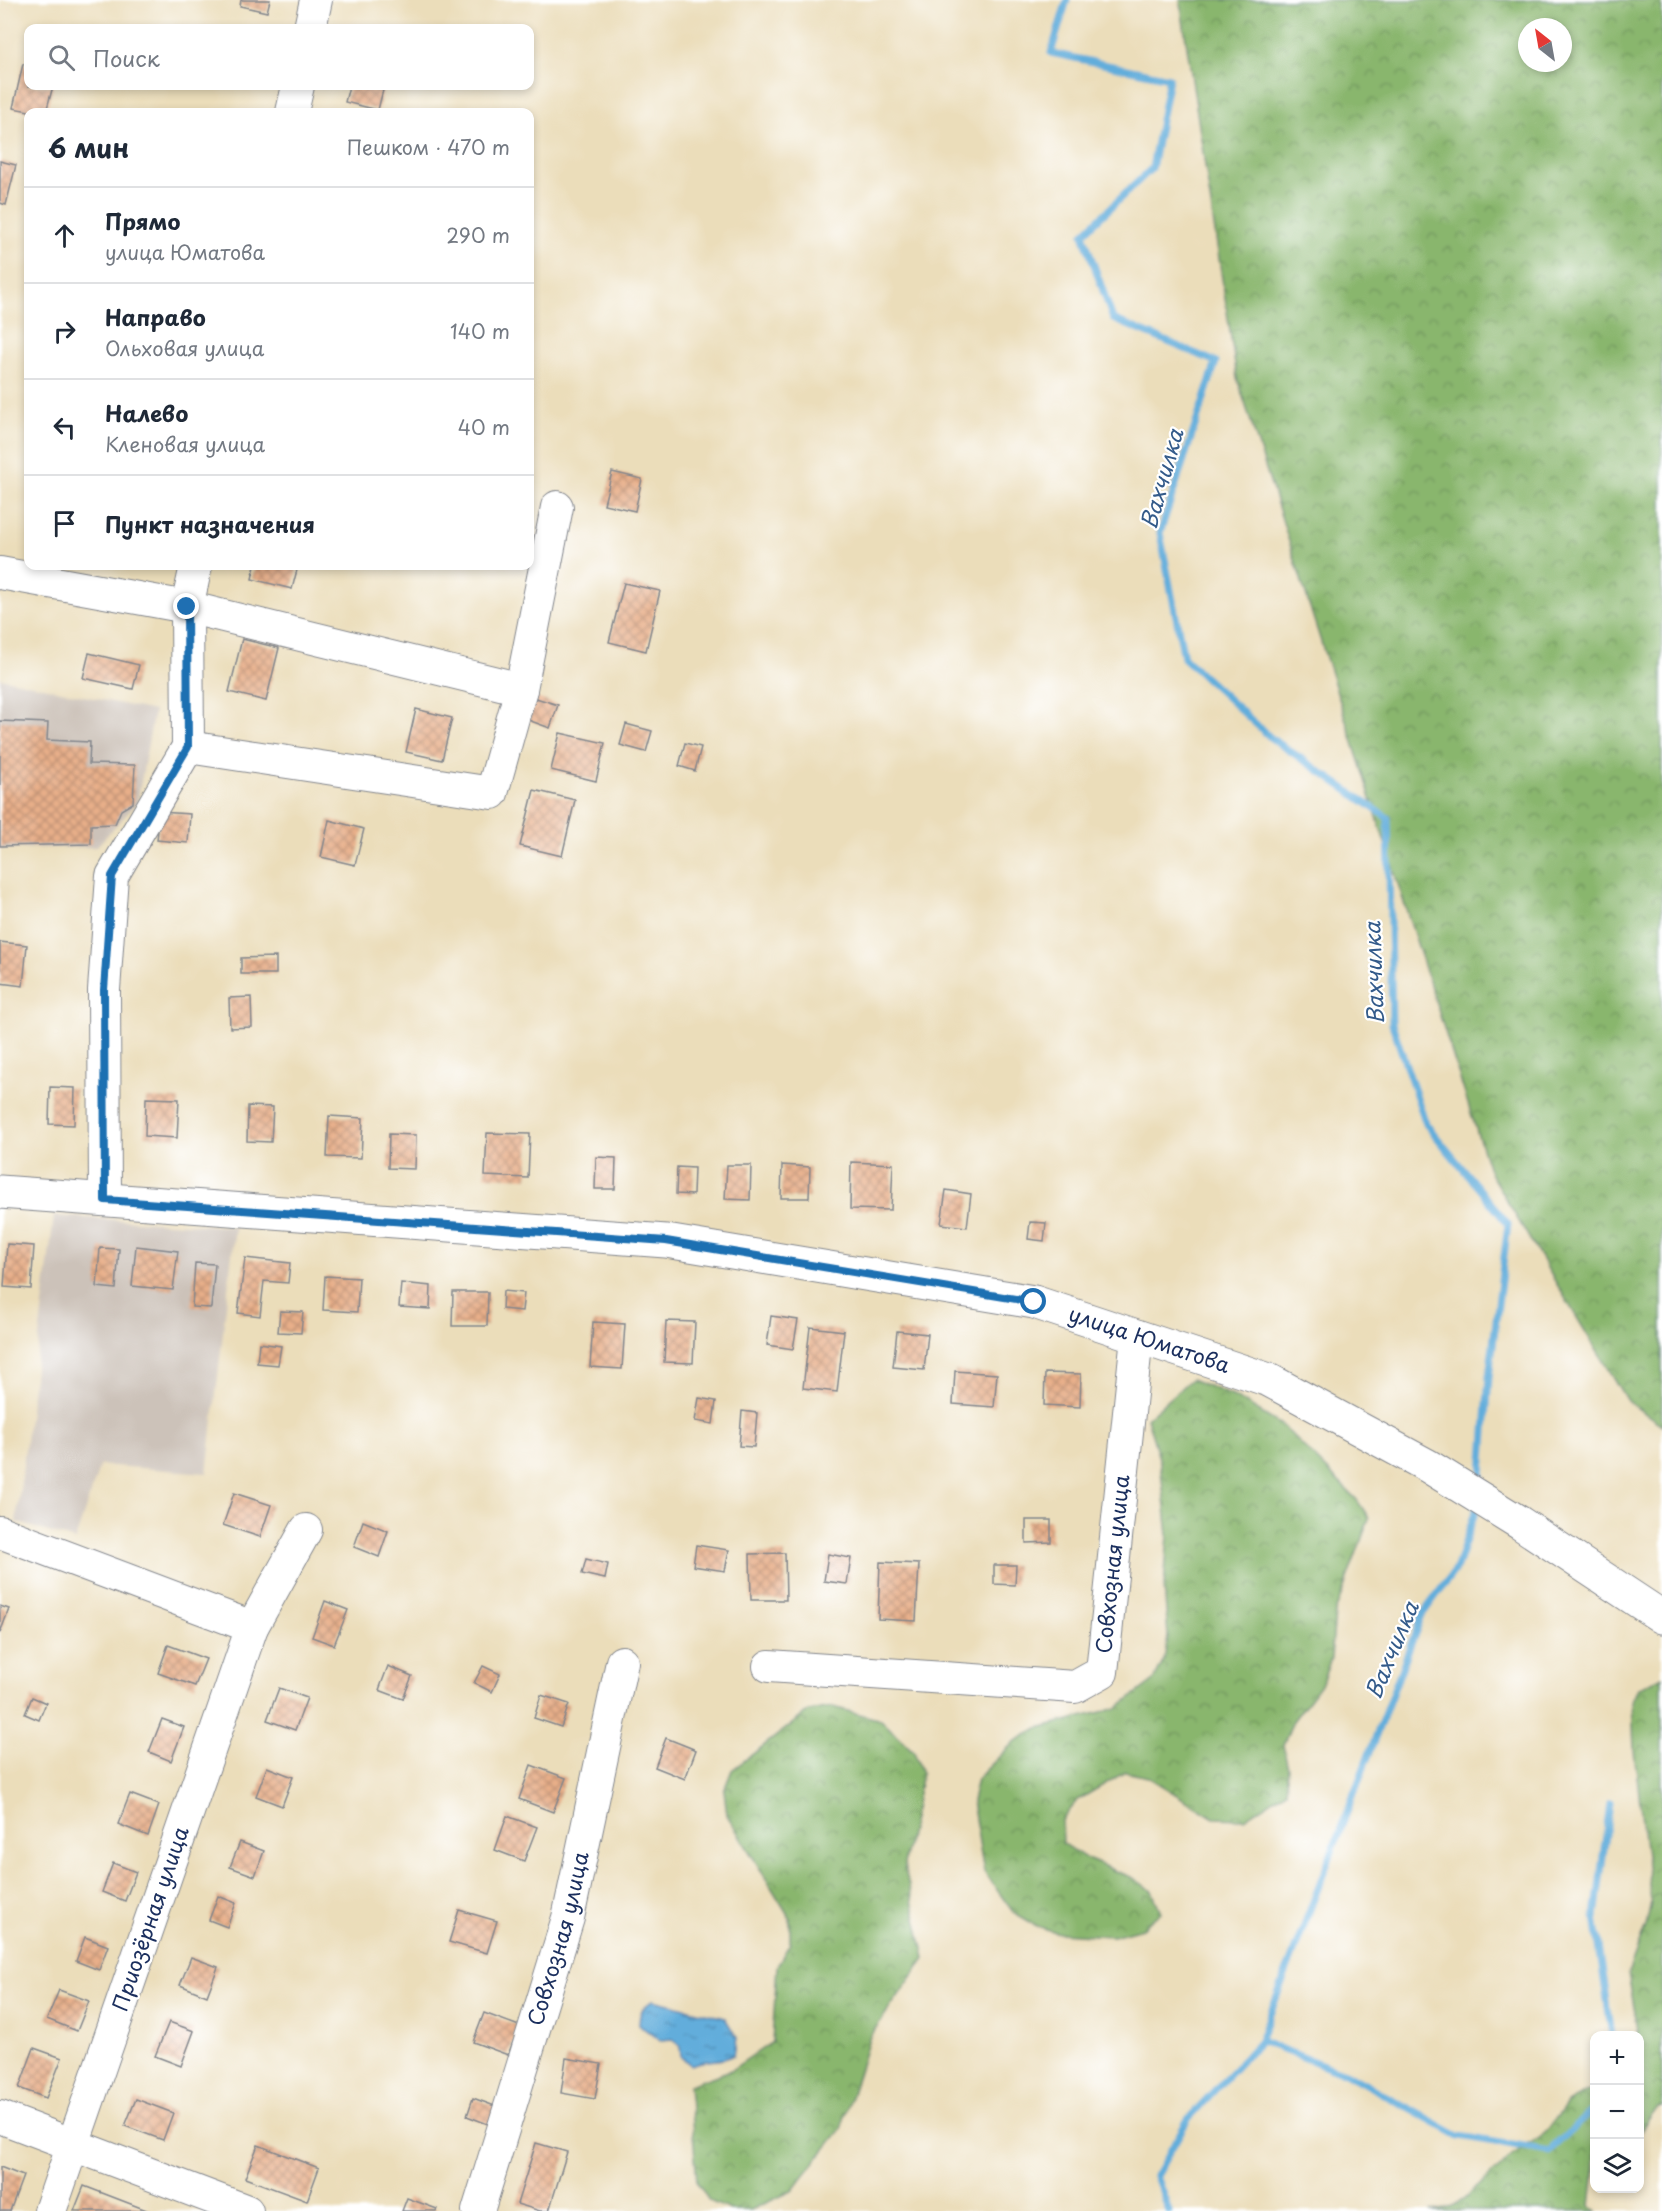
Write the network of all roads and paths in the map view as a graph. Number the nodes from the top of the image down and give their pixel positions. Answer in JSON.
{"nodes":[{"id":1,"x":316,"y":0,"type":"edge"},
{"id":2,"x":311,"y":24,"type":"edge"},
{"id":3,"x":297,"y":90,"type":"edge"},
{"id":4,"x":293,"y":108,"type":"edge"},
{"id":5,"x":557,"y":507,"type":"dead end"},
{"id":6,"x":195,"y":570,"type":"edge"},
{"id":7,"x":0,"y":573,"type":"edge"},
{"id":8,"x":187,"y":607,"type":"junction"},
{"id":9,"x":521,"y":689,"type":"junction"},
{"id":10,"x":188,"y":747,"type":"junction"},
{"id":11,"x":0,"y":1192,"type":"edge"},
{"id":12,"x":105,"y":1200,"type":"junction"},
{"id":13,"x":1137,"y":1336,"type":"junction"},
{"id":14,"x":306,"y":1530,"type":"dead end"},
{"id":15,"x":0,"y":1532,"type":"edge"},
{"id":16,"x":1662,"y":1617,"type":"edge"},
{"id":17,"x":252,"y":1627,"type":"junction"},
{"id":18,"x":622,"y":1662,"type":"dead end"},
{"id":19,"x":769,"y":1665,"type":"dead end"},
{"id":20,"x":0,"y":2117,"type":"edge"},
{"id":21,"x":72,"y":2145,"type":"junction"},
{"id":22,"x":50,"y":2211,"type":"edge"},
{"id":23,"x":247,"y":2211,"type":"edge"},
{"id":24,"x":478,"y":2211,"type":"edge"}],
"edges":[{"from":1,"to":2,"type":"street"},
{"from":3,"to":4,"type":"street"},
{"from":5,"to":9,"type":"street"},
{"from":6,"to":8,"type":"street"},
{"from":7,"to":8,"type":"street"},
{"from":8,"to":9,"type":"street"},
{"from":8,"to":10,"type":"street"},
{"from":9,"to":10,"type":"street"},
{"from":10,"to":12,"type":"street"},
{"from":11,"to":12,"type":"main road","name":"улица Юматова"},
{"from":12,"to":13,"type":"main road","name":"улица Юматова"},
{"from":13,"to":16,"type":"main road","name":"улица Юматова"},
{"from":13,"to":19,"type":"street","name":"Совхозная улица"},
{"from":14,"to":17,"type":"street","name":"Приозёрная улица"},
{"from":15,"to":17,"type":"street"},
{"from":17,"to":21,"type":"street","name":"Приозёрная улица"},
{"from":18,"to":24,"type":"street","name":"Совхозная улица"},
{"from":20,"to":21,"type":"street"},
{"from":21,"to":22,"type":"street","name":"Приозёрная улица"},
{"from":21,"to":23,"type":"street"}]}
